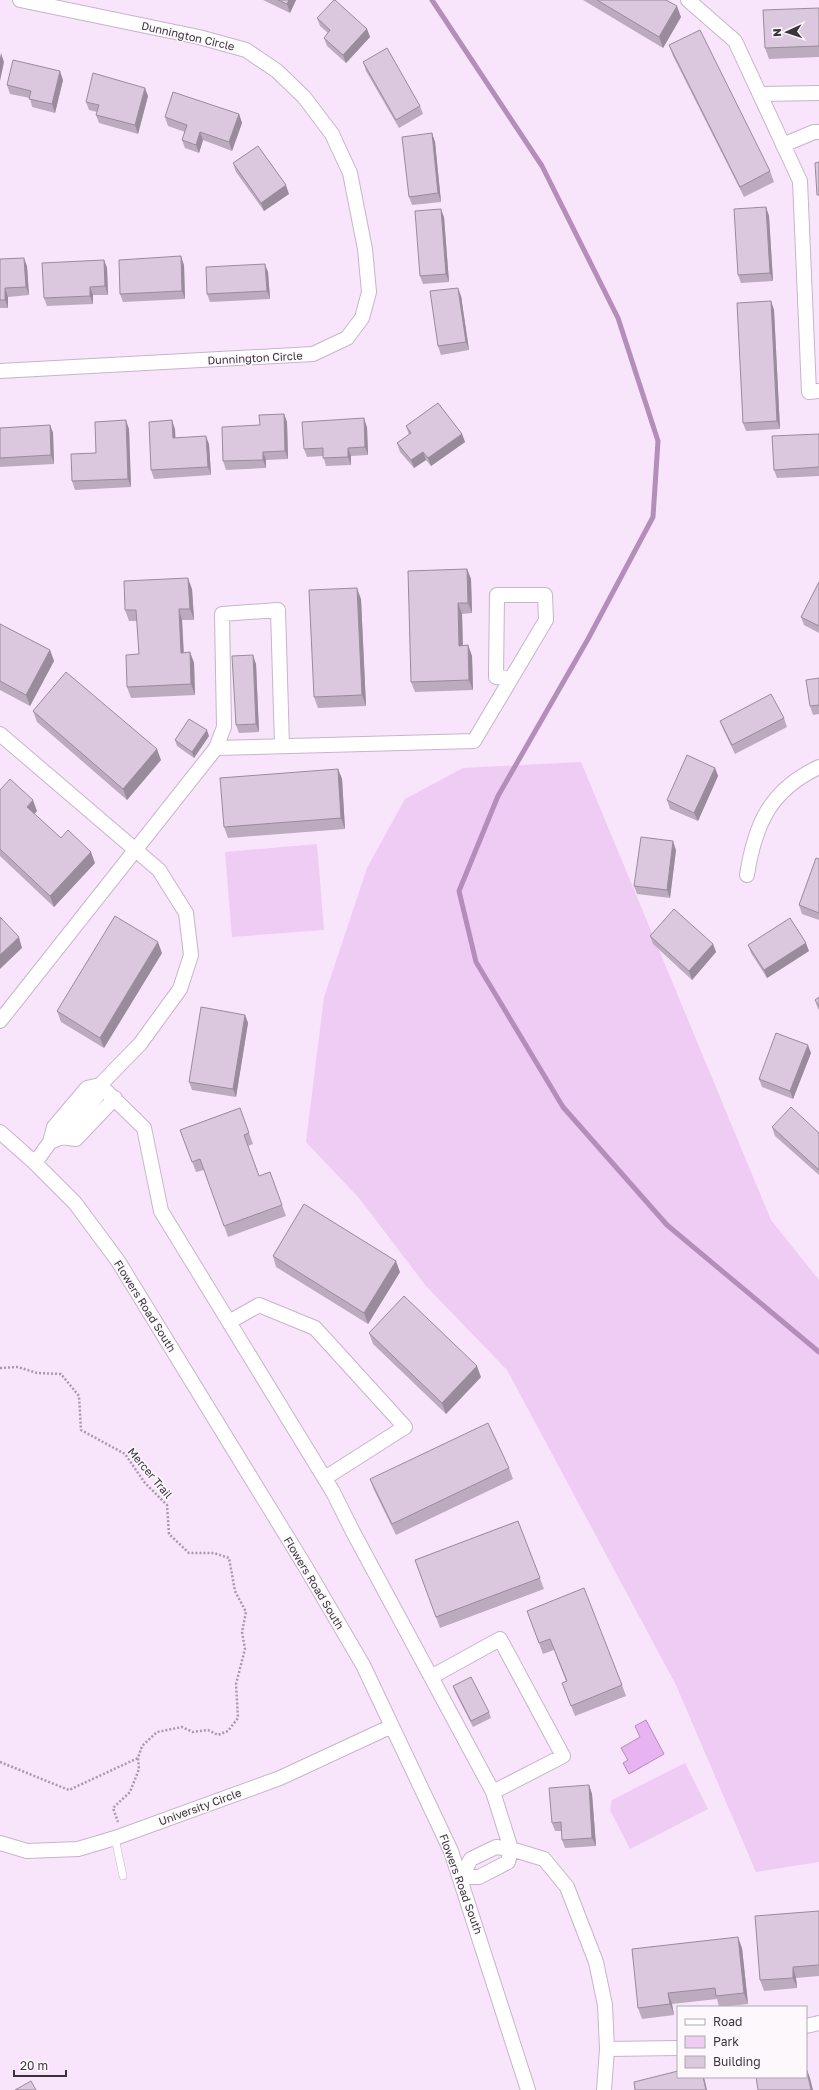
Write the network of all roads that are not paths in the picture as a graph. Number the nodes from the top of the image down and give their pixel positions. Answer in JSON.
{"nodes":[{"id":1,"x":20,"y":0,"type":"edge"},
{"id":2,"x":688,"y":0,"type":"edge"},
{"id":3,"x":819,"y":93,"type":"edge"},
{"id":4,"x":760,"y":94,"type":"junction"},
{"id":5,"x":819,"y":132,"type":"edge"},
{"id":6,"x":784,"y":145,"type":"junction"},
{"id":7,"x":0,"y":371,"type":"edge"},
{"id":8,"x":819,"y":392,"type":"edge"},
{"id":9,"x":511,"y":678,"type":"junction"},
{"id":10,"x":0,"y":734,"type":"edge"},
{"id":11,"x":282,"y":746,"type":"junction"},
{"id":12,"x":216,"y":748,"type":"junction"},
{"id":13,"x":819,"y":767,"type":"edge"},
{"id":14,"x":136,"y":850,"type":"junction"},
{"id":15,"x":747,"y":875,"type":"dead end"},
{"id":16,"x":0,"y":1021,"type":"edge"},
{"id":17,"x":100,"y":1085,"type":"junction"},
{"id":18,"x":115,"y":1098,"type":"junction"},
{"id":19,"x":0,"y":1132,"type":"edge"},
{"id":20,"x":56,"y":1139,"type":"junction"},
{"id":21,"x":36,"y":1163,"type":"junction"},
{"id":22,"x":229,"y":1322,"type":"junction"},
{"id":23,"x":325,"y":1478,"type":"junction"},
{"id":24,"x":431,"y":1677,"type":"junction"},
{"id":25,"x":392,"y":1726,"type":"junction"},
{"id":26,"x":493,"y":1792,"type":"junction"},
{"id":27,"x":115,"y":1838,"type":"junction"},
{"id":28,"x":0,"y":1843,"type":"edge"},
{"id":29,"x":511,"y":1849,"type":"junction"},
{"id":30,"x":122,"y":1876,"type":"dead end"},
{"id":31,"x":461,"y":1877,"type":"junction"},
{"id":32,"x":819,"y":2023,"type":"edge"},
{"id":33,"x":807,"y":2026,"type":"edge"},
{"id":34,"x":677,"y":2048,"type":"edge"},
{"id":35,"x":607,"y":2049,"type":"junction"},
{"id":36,"x":528,"y":2090,"type":"edge"},
{"id":37,"x":604,"y":2090,"type":"edge"}],
"edges":[{"from":1,"to":7,"type":"street","name":"Dunnington Circle"},
{"from":2,"to":4,"type":"street"},
{"from":3,"to":4,"type":"street"},
{"from":4,"to":6,"type":"street"},
{"from":5,"to":6,"type":"street"},
{"from":6,"to":8,"type":"street"},
{"from":9,"to":9,"type":"street"},
{"from":9,"to":11,"type":"street"},
{"from":10,"to":14,"type":"street"},
{"from":11,"to":12,"type":"street"},
{"from":11,"to":12,"type":"street"},
{"from":12,"to":14,"type":"street"},
{"from":13,"to":15,"type":"street"},
{"from":14,"to":16,"type":"street"},
{"from":14,"to":17,"type":"street"},
{"from":17,"to":18,"type":"street"},
{"from":17,"to":20,"type":"street"},
{"from":18,"to":20,"type":"street"},
{"from":18,"to":22,"type":"street"},
{"from":19,"to":21,"type":"street","name":"Flowers Road South"},
{"from":20,"to":21,"type":"street"},
{"from":21,"to":25,"type":"street","name":"Flowers Road South"},
{"from":22,"to":23,"type":"street"},
{"from":22,"to":23,"type":"street"},
{"from":23,"to":24,"type":"street"},
{"from":24,"to":26,"type":"street"},
{"from":24,"to":26,"type":"street"},
{"from":25,"to":27,"type":"street","name":"University Circle"},
{"from":25,"to":31,"type":"street","name":"Flowers Road South"},
{"from":26,"to":29,"type":"street"},
{"from":27,"to":28,"type":"street","name":"University Circle"},
{"from":27,"to":30,"type":"lane"},
{"from":29,"to":31,"type":"street"},
{"from":29,"to":31,"type":"street"},
{"from":29,"to":35,"type":"street"},
{"from":31,"to":36,"type":"street","name":"Flowers Road South"},
{"from":32,"to":33,"type":"street"},
{"from":34,"to":35,"type":"street"},
{"from":35,"to":37,"type":"street"}]}
